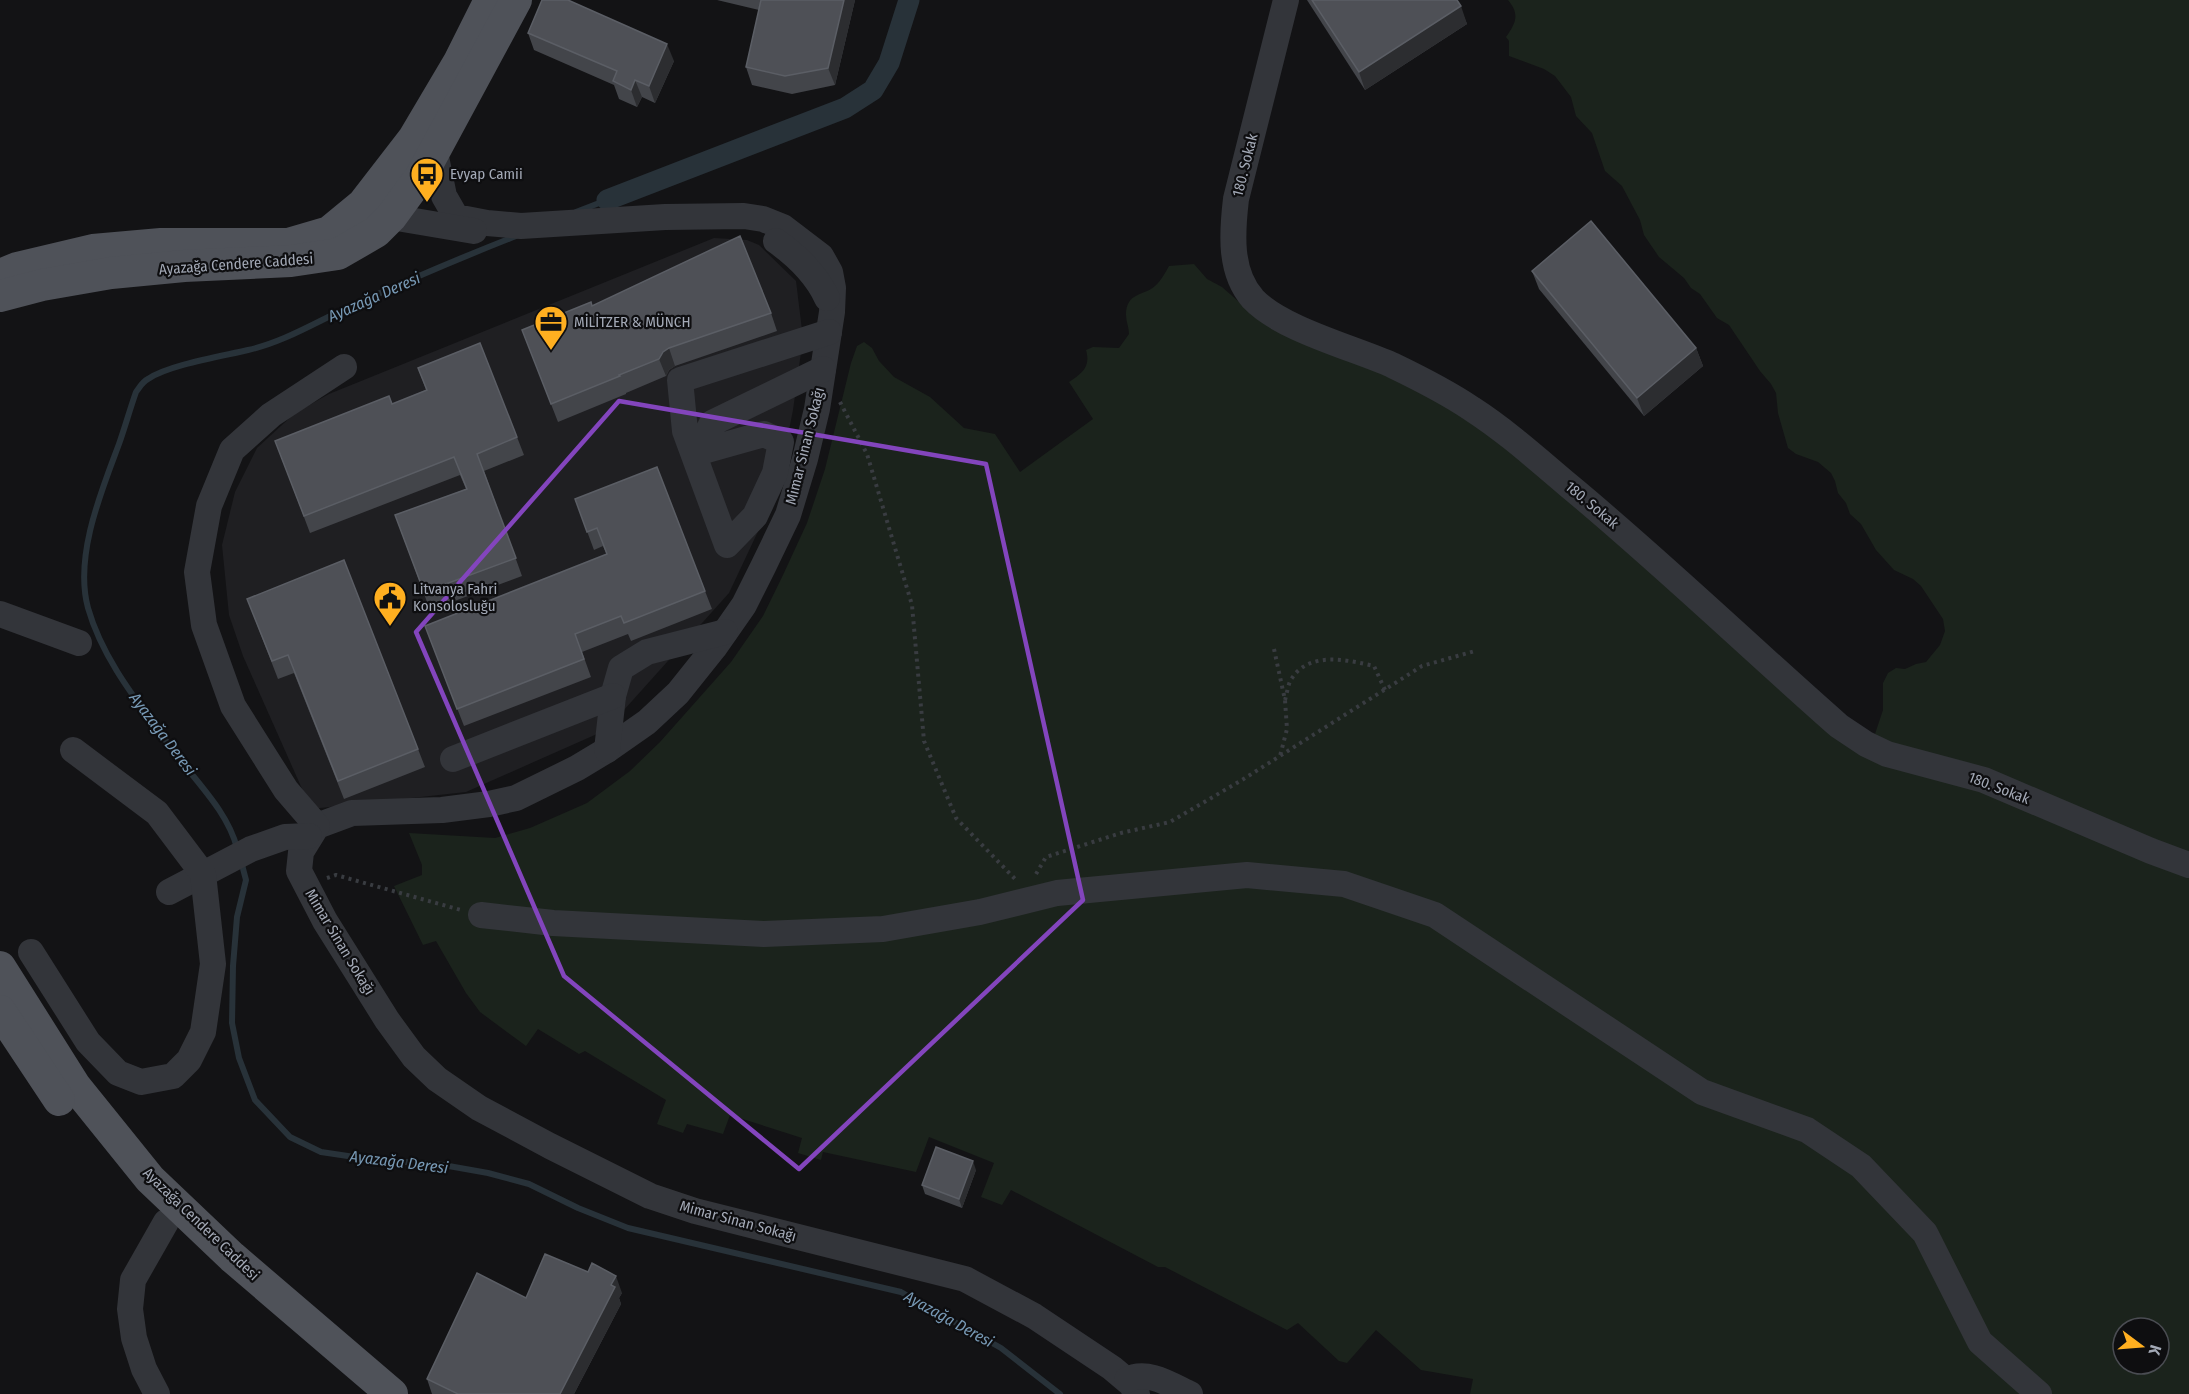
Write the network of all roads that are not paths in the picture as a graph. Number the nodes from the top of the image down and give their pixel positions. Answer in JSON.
{"nodes":[{"id":1,"x":478,"y":0,"type":"edge"},
{"id":2,"x":490,"y":0,"type":"edge"},
{"id":3,"x":516,"y":0,"type":"edge"},
{"id":4,"x":1286,"y":0,"type":"edge"},
{"id":5,"x":459,"y":62,"type":"junction"},
{"id":6,"x":435,"y":152,"type":"junction"},
{"id":7,"x":391,"y":217,"type":"junction"},
{"id":8,"x":486,"y":228,"type":"junction"},
{"id":9,"x":0,"y":274,"type":"edge"},
{"id":10,"x":0,"y":296,"type":"edge"},
{"id":11,"x":831,"y":322,"type":"junction"},
{"id":12,"x":344,"y":367,"type":"dead end"},
{"id":13,"x":823,"y":369,"type":"junction"},
{"id":14,"x":0,"y":614,"type":"edge"},
{"id":15,"x":725,"y":632,"type":"junction"},
{"id":16,"x":79,"y":643,"type":"dead end"},
{"id":17,"x":613,"y":696,"type":"junction"},
{"id":18,"x":73,"y":750,"type":"dead end"},
{"id":19,"x":607,"y":750,"type":"junction"},
{"id":20,"x":453,"y":759,"type":"dead end"},
{"id":21,"x":313,"y":831,"type":"junction"},
{"id":22,"x":2189,"y":865,"type":"edge"},
{"id":23,"x":203,"y":874,"type":"junction"},
{"id":24,"x":169,"y":892,"type":"dead end"},
{"id":25,"x":481,"y":915,"type":"road end"},
{"id":26,"x":31,"y":952,"type":"dead end"},
{"id":27,"x":0,"y":967,"type":"edge"},
{"id":28,"x":0,"y":1011,"type":"edge"},
{"id":29,"x":166,"y":1222,"type":"junction"},
{"id":30,"x":1132,"y":1387,"type":"edge"},
{"id":31,"x":157,"y":1394,"type":"edge"},
{"id":32,"x":363,"y":1394,"type":"edge"},
{"id":33,"x":392,"y":1394,"type":"edge"},
{"id":34,"x":1190,"y":1394,"type":"edge"},
{"id":35,"x":2039,"y":1394,"type":"edge"}],
"edges":[{"from":1,"to":5,"type":"main road"},
{"from":2,"to":5,"type":"main road"},
{"from":3,"to":6,"type":"main road","name":"Ayazağa Cendere Caddesi"},
{"from":4,"to":22,"type":"street","name":"180. Sokak"},
{"from":5,"to":9,"type":"main road","name":"Ayazağa Cendere Caddesi"},
{"from":6,"to":7,"type":"main road","name":"Ayazağa Cendere Caddesi"},
{"from":6,"to":8,"type":"street"},
{"from":7,"to":8,"type":"street"},
{"from":7,"to":10,"type":"main road","name":"Ayazağa Cendere Caddesi"},
{"from":8,"to":11,"type":"street"},
{"from":11,"to":13,"type":"street","name":"Mimar Sinan Sokağı"},
{"from":11,"to":13,"type":"street"},
{"from":12,"to":21,"type":"street"},
{"from":13,"to":15,"type":"street","name":"Mimar Sinan Sokağı"},
{"from":14,"to":16,"type":"street"},
{"from":15,"to":17,"type":"street"},
{"from":15,"to":19,"type":"street","name":"Mimar Sinan Sokağı"},
{"from":17,"to":19,"type":"street"},
{"from":17,"to":20,"type":"street"},
{"from":18,"to":23,"type":"street"},
{"from":19,"to":21,"type":"street","name":"Mimar Sinan Sokağı"},
{"from":21,"to":23,"type":"street"},
{"from":21,"to":30,"type":"street","name":"Mimar Sinan Sokağı"},
{"from":23,"to":24,"type":"street"},
{"from":23,"to":26,"type":"street"},
{"from":25,"to":35,"type":"street"},
{"from":27,"to":33,"type":"main road","name":"Ayazağa Cendere Caddesi"},
{"from":28,"to":29,"type":"main road","name":"Ayazağa Cendere Caddesi"},
{"from":29,"to":31,"type":"street"},
{"from":29,"to":32,"type":"main road","name":"Ayazağa Cendere Caddesi"},
{"from":30,"to":34,"type":"street"}]}
